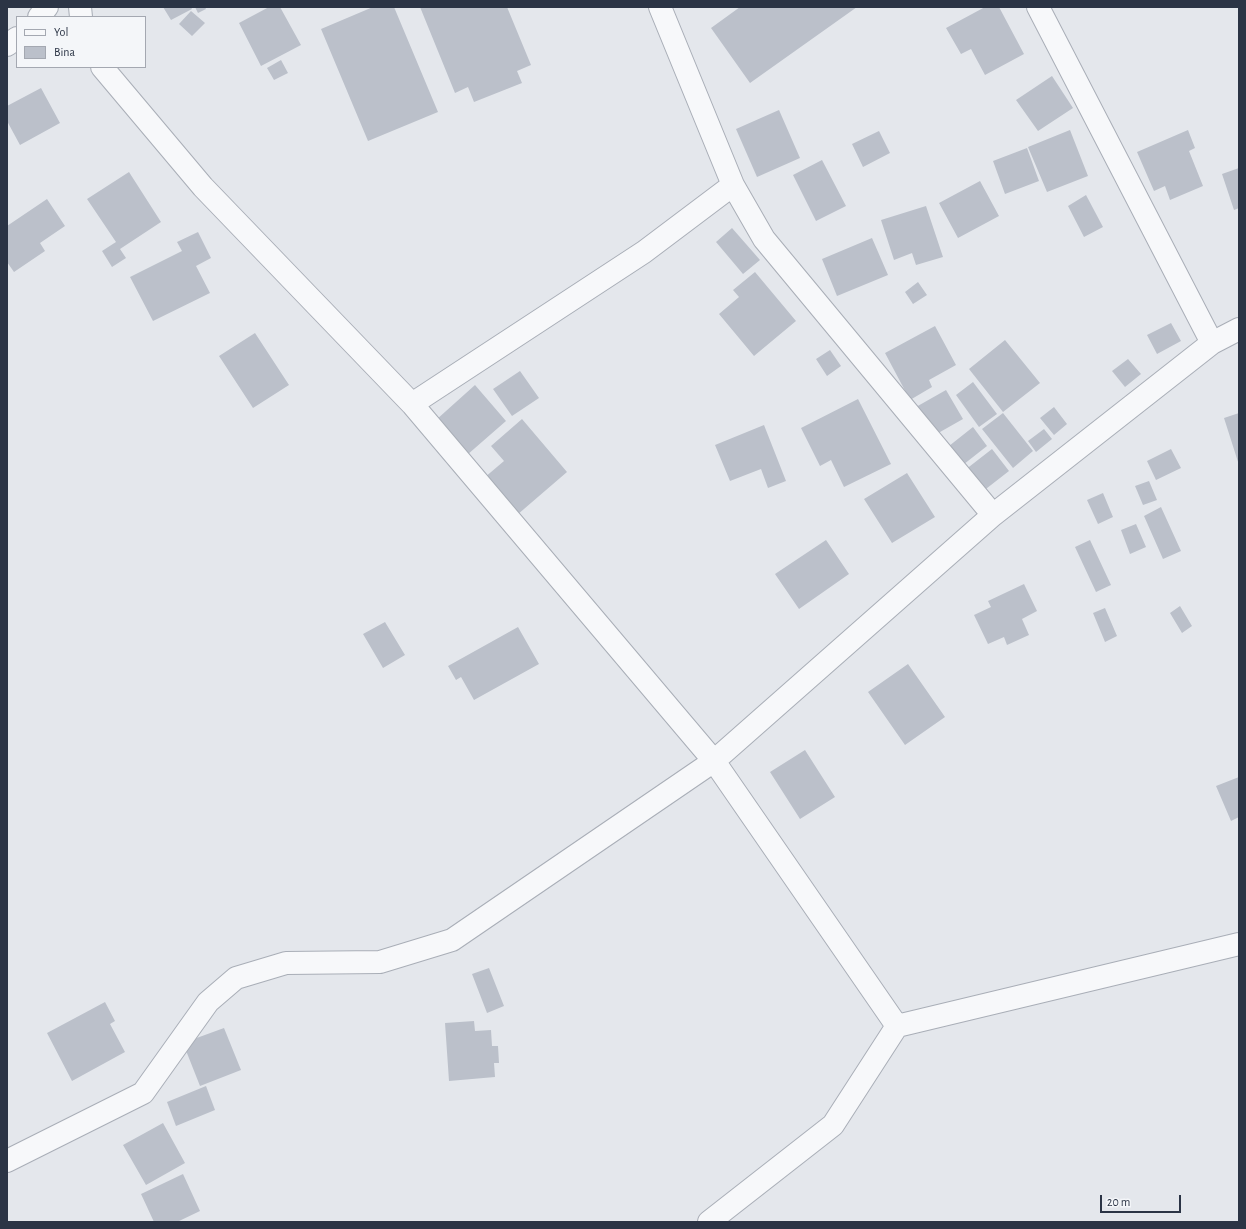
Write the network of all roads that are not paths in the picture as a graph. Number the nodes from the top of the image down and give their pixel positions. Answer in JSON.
{"nodes":[{"id":1,"x":47,"y":7,"type":"edge"},
{"id":2,"x":660,"y":7,"type":"edge"},
{"id":3,"x":1038,"y":7,"type":"edge"},
{"id":4,"x":40,"y":16,"type":"edge"},
{"id":5,"x":16,"y":39,"type":"edge"},
{"id":6,"x":7,"y":45,"type":"edge"},
{"id":7,"x":103,"y":68,"type":"edge"},
{"id":8,"x":733,"y":184,"type":"junction"},
{"id":9,"x":1239,"y":329,"type":"edge"},
{"id":10,"x":1212,"y":343,"type":"junction"},
{"id":11,"x":412,"y":404,"type":"junction"},
{"id":12,"x":993,"y":515,"type":"junction"},
{"id":13,"x":714,"y":761,"type":"junction"},
{"id":14,"x":1239,"y":944,"type":"edge"},
{"id":15,"x":897,"y":1026,"type":"junction"},
{"id":16,"x":7,"y":1161,"type":"edge"},
{"id":17,"x":709,"y":1222,"type":"edge"}],
"edges":[{"from":1,"to":4,"type":"street"},
{"from":2,"to":8,"type":"street"},
{"from":3,"to":10,"type":"street"},
{"from":5,"to":6,"type":"street"},
{"from":7,"to":11,"type":"street"},
{"from":8,"to":11,"type":"street"},
{"from":8,"to":12,"type":"street"},
{"from":9,"to":10,"type":"street"},
{"from":10,"to":12,"type":"street"},
{"from":11,"to":13,"type":"street"},
{"from":12,"to":13,"type":"street"},
{"from":13,"to":15,"type":"street"},
{"from":13,"to":16,"type":"street"},
{"from":14,"to":15,"type":"street"},
{"from":15,"to":17,"type":"street"}]}
